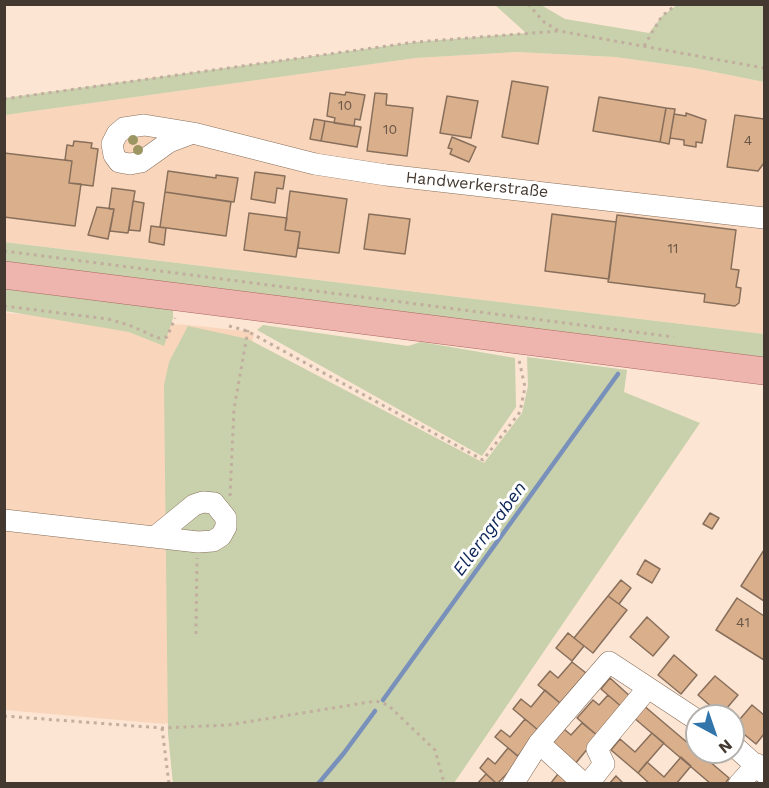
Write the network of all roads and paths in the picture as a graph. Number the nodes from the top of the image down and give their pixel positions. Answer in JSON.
{"nodes":[{"id":1,"x":528,"y":4,"type":"edge"},
{"id":2,"x":677,"y":4,"type":"edge"},
{"id":3,"x":559,"y":31,"type":"junction"},
{"id":4,"x":644,"y":46,"type":"junction"},
{"id":5,"x":765,"y":68,"type":"edge"},
{"id":6,"x":4,"y":99,"type":"edge"},
{"id":7,"x":193,"y":133,"type":"dead end"},
{"id":8,"x":765,"y":218,"type":"edge"},
{"id":9,"x":4,"y":251,"type":"edge"},
{"id":10,"x":4,"y":275,"type":"edge"},
{"id":11,"x":4,"y":306,"type":"edge"},
{"id":12,"x":252,"y":307,"type":"junction"},
{"id":13,"x":184,"y":319,"type":"dead end"},
{"id":14,"x":228,"y":325,"type":"dead end"},
{"id":15,"x":521,"y":340,"type":"junction"},
{"id":16,"x":675,"y":349,"type":"junction"},
{"id":17,"x":765,"y":371,"type":"edge"},
{"id":18,"x":222,"y":510,"type":"junction"},
{"id":19,"x":4,"y":520,"type":"edge"},
{"id":20,"x":156,"y":536,"type":"junction"},
{"id":21,"x":198,"y":542,"type":"junction"},
{"id":22,"x":196,"y":634,"type":"dead end"},
{"id":23,"x":648,"y":688,"type":"junction"},
{"id":24,"x":685,"y":712,"type":"edge"},
{"id":25,"x":4,"y":716,"type":"edge"},
{"id":26,"x":162,"y":728,"type":"junction"},
{"id":27,"x":539,"y":743,"type":"junction"},
{"id":28,"x":745,"y":755,"type":"edge"},
{"id":29,"x":761,"y":769,"type":"edge"},
{"id":30,"x":169,"y":783,"type":"edge"},
{"id":31,"x":444,"y":783,"type":"edge"},
{"id":32,"x":513,"y":783,"type":"edge"},
{"id":33,"x":586,"y":783,"type":"edge"},
{"id":34,"x":739,"y":783,"type":"edge"}],
"edges":[{"from":1,"to":3,"type":"path"},
{"from":2,"to":4,"type":"path"},
{"from":3,"to":4,"type":"path"},
{"from":3,"to":6,"type":"path"},
{"from":4,"to":5,"type":"path"},
{"from":7,"to":8,"type":"street","name":"Handwerkerstraße"},
{"from":9,"to":12,"type":"path"},
{"from":10,"to":12,"type":"main road"},
{"from":11,"to":13,"type":"path"},
{"from":12,"to":14,"type":"path"},
{"from":12,"to":15,"type":"main road"},
{"from":12,"to":15,"type":"path"},
{"from":12,"to":16,"type":"path"},
{"from":12,"to":18,"type":"path"},
{"from":15,"to":16,"type":"main road"},
{"from":16,"to":17,"type":"main road"},
{"from":18,"to":20,"type":"street"},
{"from":18,"to":21,"type":"street"},
{"from":19,"to":20,"type":"street"},
{"from":20,"to":21,"type":"street"},
{"from":21,"to":22,"type":"path"},
{"from":23,"to":24,"type":"street"},
{"from":23,"to":27,"type":"street"},
{"from":23,"to":33,"type":"street"},
{"from":25,"to":26,"type":"path"},
{"from":26,"to":30,"type":"path"},
{"from":26,"to":31,"type":"path"},
{"from":27,"to":32,"type":"street"},
{"from":27,"to":33,"type":"street"},
{"from":28,"to":29,"type":"street"},
{"from":29,"to":34,"type":"street"}]}
